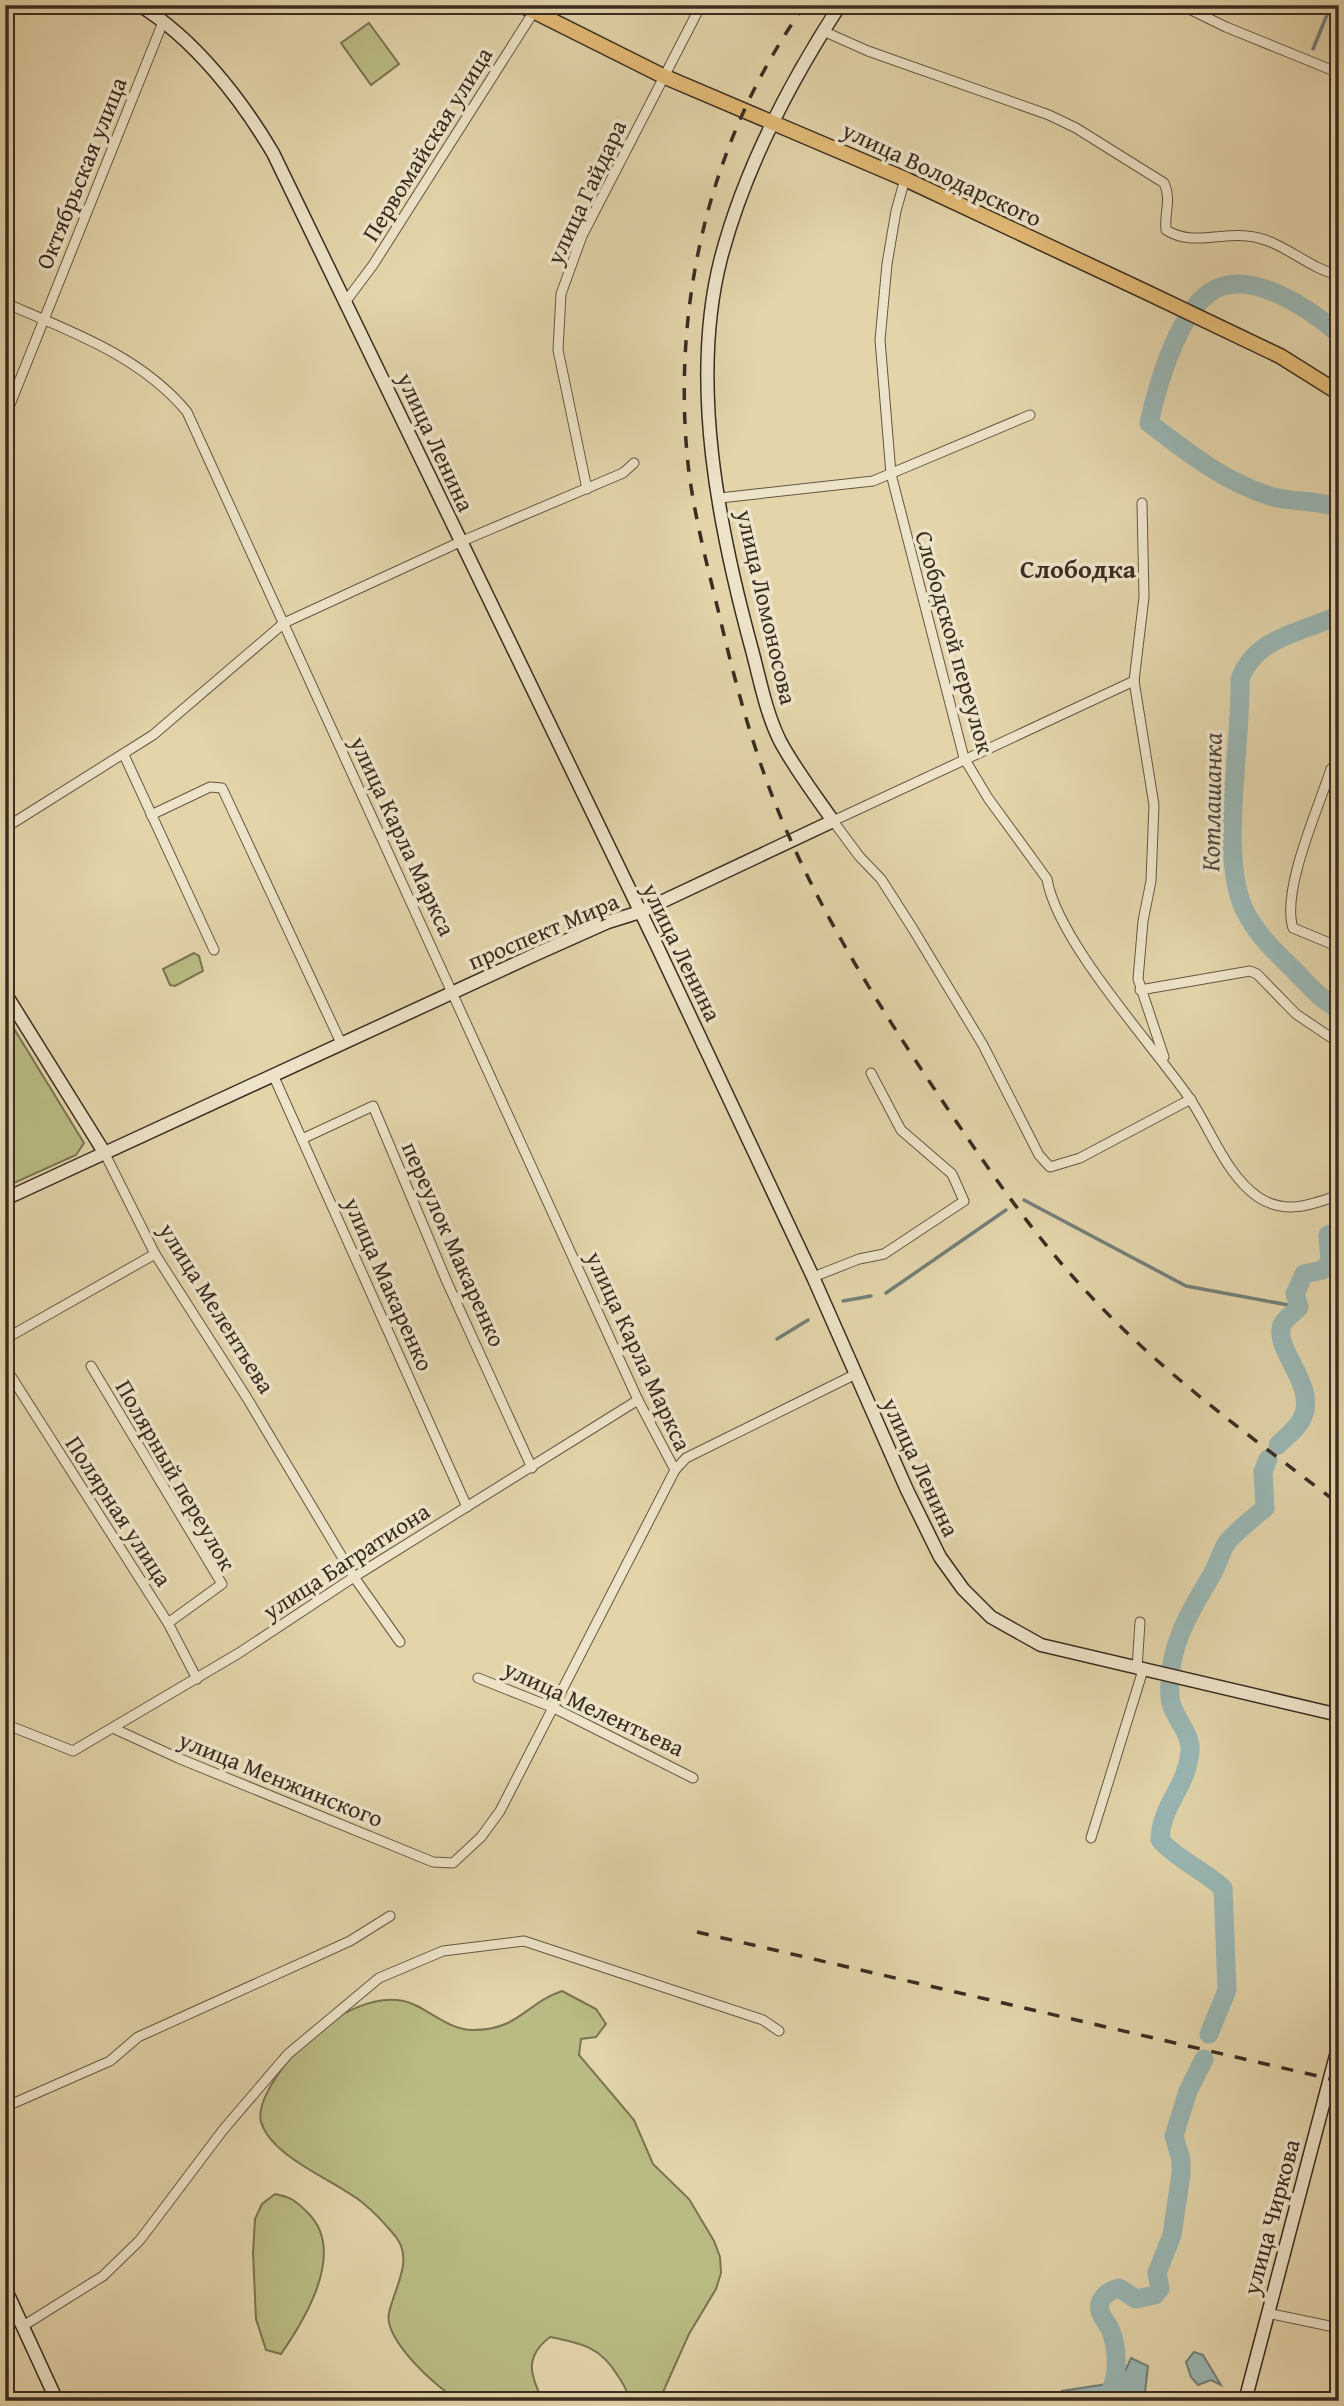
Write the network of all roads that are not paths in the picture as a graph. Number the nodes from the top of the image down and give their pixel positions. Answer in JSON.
{"nodes":[{"id":1,"x":701,"y":5,"type":"edge"},
{"id":2,"x":840,"y":5,"type":"edge"},
{"id":3,"x":1181,"y":5,"type":"edge"},
{"id":4,"x":145,"y":7,"type":"edge"},
{"id":5,"x":531,"y":7,"type":"edge"},
{"id":6,"x":163,"y":22,"type":"junction"},
{"id":7,"x":823,"y":31,"type":"junction"},
{"id":8,"x":1339,"y":73,"type":"edge"},
{"id":9,"x":663,"y":76,"type":"junction"},
{"id":10,"x":774,"y":124,"type":"junction"},
{"id":11,"x":905,"y":179,"type":"junction"},
{"id":12,"x":1339,"y":275,"type":"edge"},
{"id":13,"x":346,"y":301,"type":"junction"},
{"id":14,"x":5,"y":303,"type":"edge"},
{"id":15,"x":46,"y":320,"type":"junction"},
{"id":16,"x":1339,"y":393,"type":"edge"},
{"id":17,"x":1030,"y":415,"type":"dead end"},
{"id":18,"x":5,"y":416,"type":"edge"},
{"id":19,"x":634,"y":463,"type":"dead end"},
{"id":20,"x":891,"y":474,"type":"junction"},
{"id":21,"x":587,"y":489,"type":"junction"},
{"id":22,"x":720,"y":498,"type":"junction"},
{"id":23,"x":1142,"y":503,"type":"dead end"},
{"id":24,"x":460,"y":542,"type":"junction"},
{"id":25,"x":284,"y":623,"type":"junction"},
{"id":26,"x":1134,"y":681,"type":"junction"},
{"id":27,"x":124,"y":755,"type":"junction"},
{"id":28,"x":964,"y":758,"type":"junction"},
{"id":29,"x":1339,"y":761,"type":"edge"},
{"id":30,"x":151,"y":815,"type":"junction"},
{"id":31,"x":833,"y":821,"type":"junction"},
{"id":32,"x":5,"y":828,"type":"edge"},
{"id":33,"x":640,"y":912,"type":"junction"},
{"id":34,"x":1339,"y":947,"type":"edge"},
{"id":35,"x":214,"y":950,"type":"dead end"},
{"id":36,"x":1140,"y":990,"type":"junction"},
{"id":37,"x":5,"y":993,"type":"edge"},
{"id":38,"x":454,"y":993,"type":"junction"},
{"id":39,"x":1339,"y":1043,"type":"edge"},
{"id":40,"x":342,"y":1045,"type":"junction"},
{"id":41,"x":1167,"y":1067,"type":"junction"},
{"id":42,"x":871,"y":1073,"type":"dead end"},
{"id":43,"x":274,"y":1077,"type":"junction"},
{"id":44,"x":1191,"y":1099,"type":"junction"},
{"id":45,"x":302,"y":1139,"type":"junction"},
{"id":46,"x":104,"y":1152,"type":"junction"},
{"id":47,"x":1339,"y":1195,"type":"edge"},
{"id":48,"x":5,"y":1199,"type":"edge"},
{"id":49,"x":155,"y":1254,"type":"junction"},
{"id":50,"x":813,"y":1277,"type":"junction"},
{"id":51,"x":5,"y":1339,"type":"edge"},
{"id":52,"x":91,"y":1366,"type":"dead end"},
{"id":53,"x":5,"y":1367,"type":"edge"},
{"id":54,"x":856,"y":1374,"type":"junction"},
{"id":55,"x":638,"y":1400,"type":"junction"},
{"id":56,"x":532,"y":1468,"type":"junction"},
{"id":57,"x":675,"y":1470,"type":"junction"},
{"id":58,"x":467,"y":1507,"type":"junction"},
{"id":59,"x":354,"y":1577,"type":"junction"},
{"id":60,"x":1140,"y":1622,"type":"dead end"},
{"id":61,"x":168,"y":1623,"type":"junction"},
{"id":62,"x":400,"y":1642,"type":"dead end"},
{"id":63,"x":1140,"y":1670,"type":"junction"},
{"id":64,"x":478,"y":1678,"type":"dead end"},
{"id":65,"x":197,"y":1679,"type":"junction"},
{"id":66,"x":554,"y":1708,"type":"junction"},
{"id":67,"x":1339,"y":1715,"type":"edge"},
{"id":68,"x":5,"y":1724,"type":"edge"},
{"id":69,"x":115,"y":1729,"type":"junction"},
{"id":70,"x":693,"y":1778,"type":"dead end"},
{"id":71,"x":1091,"y":1838,"type":"dead end"},
{"id":72,"x":390,"y":1916,"type":"dead end"},
{"id":73,"x":779,"y":2031,"type":"dead end"},
{"id":74,"x":1339,"y":2044,"type":"edge"},
{"id":75,"x":5,"y":2107,"type":"edge"},
{"id":76,"x":7,"y":2295,"type":"edge"},
{"id":77,"x":1267,"y":2313,"type":"junction"},
{"id":78,"x":23,"y":2326,"type":"junction"},
{"id":79,"x":1339,"y":2328,"type":"edge"},
{"id":80,"x":57,"y":2401,"type":"edge"},
{"id":81,"x":1245,"y":2401,"type":"edge"}],
"edges":[{"from":1,"to":9,"type":"street","name":"улица Гайдара"},
{"from":2,"to":7,"type":"main road","name":"улица Ломоносова"},
{"from":3,"to":8,"type":"street"},
{"from":4,"to":6,"type":"main road","name":"улица Ленина"},
{"from":5,"to":9,"type":"main road","name":"улица Володарского"},
{"from":5,"to":13,"type":"street","name":"Первомайская улица"},
{"from":6,"to":13,"type":"main road","name":"улица Ленина"},
{"from":6,"to":15,"type":"street","name":"Октябрьская улица"},
{"from":7,"to":10,"type":"main road","name":"улица Ломоносова"},
{"from":7,"to":12,"type":"street"},
{"from":9,"to":10,"type":"main road","name":"улица Володарского"},
{"from":9,"to":21,"type":"street","name":"улица Гайдара"},
{"from":10,"to":11,"type":"main road","name":"улица Володарского"},
{"from":10,"to":22,"type":"main road","name":"улица Ломоносова"},
{"from":11,"to":16,"type":"main road","name":"улица Володарского"},
{"from":11,"to":20,"type":"street","name":"Слободской переулок"},
{"from":13,"to":24,"type":"main road","name":"улица Ленина"},
{"from":14,"to":15,"type":"street","name":"улица Карла Маркса"},
{"from":15,"to":18,"type":"street","name":"Октябрьская улица"},
{"from":15,"to":25,"type":"street","name":"улица Карла Маркса"},
{"from":17,"to":20,"type":"street"},
{"from":19,"to":21,"type":"street"},
{"from":20,"to":22,"type":"street"},
{"from":20,"to":28,"type":"street","name":"Слободской переулок"},
{"from":21,"to":24,"type":"street"},
{"from":22,"to":31,"type":"main road","name":"улица Ломоносова"},
{"from":23,"to":26,"type":"street"},
{"from":24,"to":25,"type":"street"},
{"from":24,"to":33,"type":"main road","name":"улица Ленина"},
{"from":25,"to":27,"type":"street"},
{"from":25,"to":38,"type":"street","name":"улица Карла Маркса"},
{"from":26,"to":28,"type":"street","name":"проспект Мира"},
{"from":26,"to":36,"type":"street"},
{"from":27,"to":30,"type":"street"},
{"from":27,"to":32,"type":"street"},
{"from":28,"to":31,"type":"street","name":"проспект Мира"},
{"from":28,"to":41,"type":"street","name":"Слободской переулок"},
{"from":29,"to":34,"type":"street"},
{"from":30,"to":35,"type":"street"},
{"from":30,"to":40,"type":"street"},
{"from":31,"to":33,"type":"main road","name":"проспект Мира"},
{"from":31,"to":44,"type":"street","name":"улица Ломоносова"},
{"from":33,"to":38,"type":"main road","name":"проспект Мира"},
{"from":33,"to":50,"type":"main road","name":"улица Ленина"},
{"from":36,"to":39,"type":"street"},
{"from":36,"to":41,"type":"street"},
{"from":37,"to":46,"type":"main road","name":"улица Мелентьева"},
{"from":38,"to":40,"type":"main road","name":"проспект Мира"},
{"from":38,"to":55,"type":"street","name":"улица Карла Маркса"},
{"from":40,"to":43,"type":"main road","name":"проспект Мира"},
{"from":41,"to":44,"type":"street","name":"Слободской переулок"},
{"from":42,"to":50,"type":"street"},
{"from":43,"to":45,"type":"street","name":"улица Макаренко"},
{"from":43,"to":46,"type":"main road","name":"проспект Мира"},
{"from":44,"to":47,"type":"street","name":"Слободской переулок"},
{"from":45,"to":56,"type":"street","name":"переулок Макаренко"},
{"from":45,"to":58,"type":"street","name":"улица Макаренко"},
{"from":46,"to":48,"type":"main road","name":"проспект Мира"},
{"from":46,"to":49,"type":"street","name":"улица Мелентьева"},
{"from":49,"to":51,"type":"street"},
{"from":49,"to":59,"type":"street","name":"улица Мелентьева"},
{"from":50,"to":54,"type":"main road","name":"улица Ленина"},
{"from":52,"to":61,"type":"street","name":"Полярный переулок"},
{"from":53,"to":61,"type":"street","name":"Полярная улица"},
{"from":54,"to":57,"type":"street"},
{"from":54,"to":63,"type":"main road","name":"улица Ленина"},
{"from":55,"to":56,"type":"street","name":"улица Багратиона"},
{"from":55,"to":57,"type":"street","name":"улица Карла Маркса"},
{"from":56,"to":58,"type":"street","name":"улица Багратиона"},
{"from":57,"to":66,"type":"street"},
{"from":58,"to":59,"type":"street","name":"улица Багратиона"},
{"from":59,"to":62,"type":"street","name":"улица Мелентьева"},
{"from":59,"to":65,"type":"street","name":"улица Багратиона"},
{"from":60,"to":63,"type":"street"},
{"from":61,"to":65,"type":"street","name":"Полярная улица"},
{"from":63,"to":67,"type":"main road","name":"улица Ленина"},
{"from":63,"to":71,"type":"street"},
{"from":64,"to":66,"type":"street","name":"улица Мелентьева"},
{"from":65,"to":69,"type":"street","name":"улица Багратиона"},
{"from":66,"to":69,"type":"street","name":"улица Менжинского"},
{"from":66,"to":70,"type":"street","name":"улица Мелентьева"},
{"from":68,"to":69,"type":"street","name":"улица Багратиона"},
{"from":72,"to":75,"type":"street"},
{"from":73,"to":78,"type":"street"},
{"from":74,"to":77,"type":"main road","name":"улица Чиркова"},
{"from":76,"to":78,"type":"main road"},
{"from":77,"to":79,"type":"street"},
{"from":77,"to":81,"type":"main road","name":"улица Чиркова"},
{"from":78,"to":80,"type":"main road"}]}
